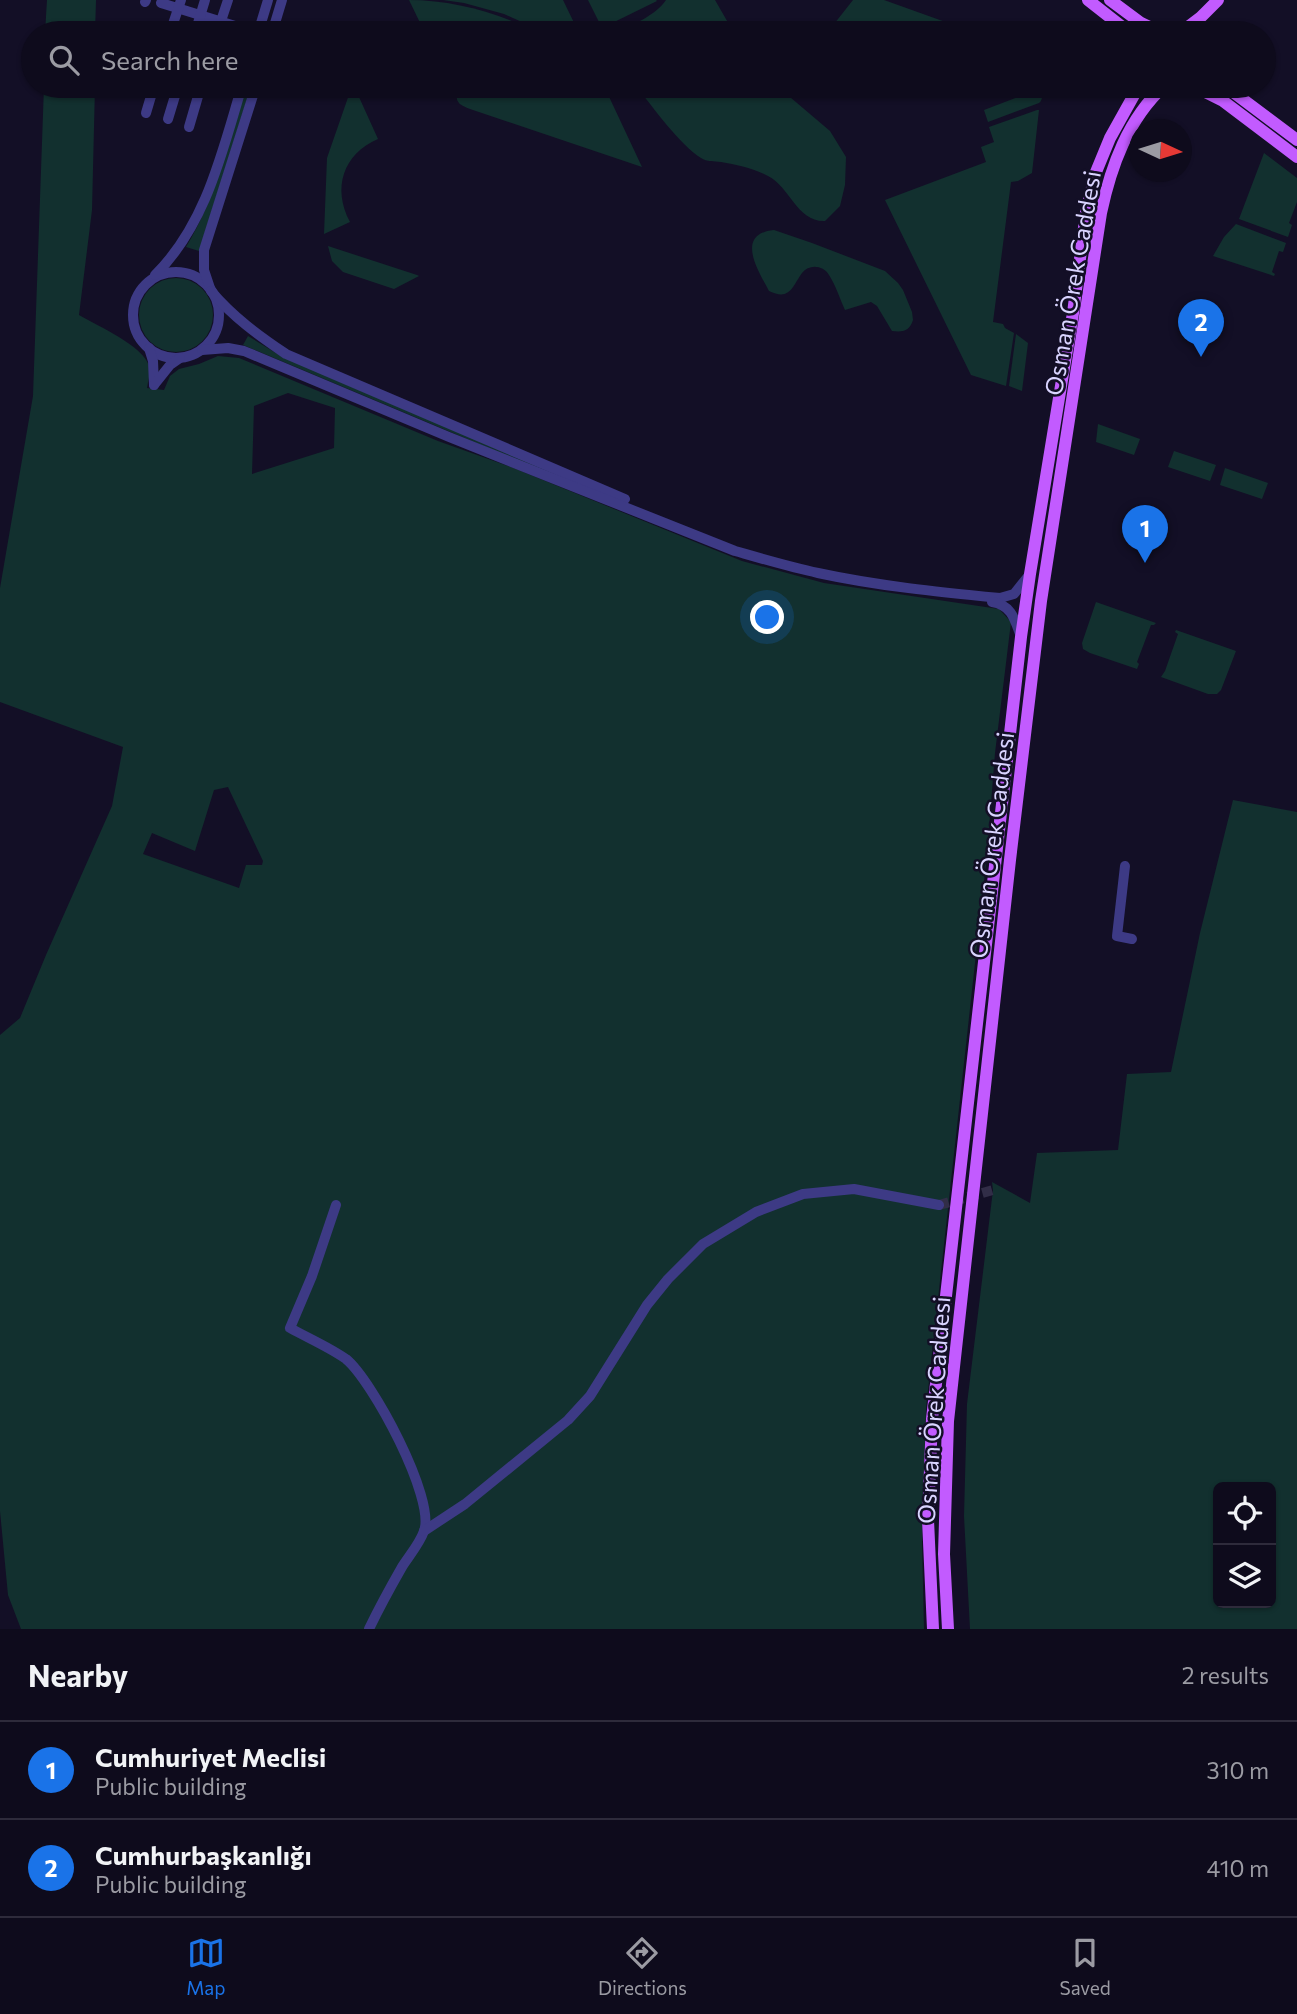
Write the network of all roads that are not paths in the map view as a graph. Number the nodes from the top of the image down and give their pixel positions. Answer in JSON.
{"nodes":[{"id":1,"x":205,"y":0,"type":"edge"},
{"id":2,"x":228,"y":0,"type":"edge"},
{"id":3,"x":268,"y":0,"type":"edge"},
{"id":4,"x":282,"y":0,"type":"edge"},
{"id":5,"x":1088,"y":0,"type":"edge"},
{"id":6,"x":1110,"y":0,"type":"edge"},
{"id":7,"x":1218,"y":0,"type":"edge"},
{"id":8,"x":161,"y":3,"type":"dead end"},
{"id":9,"x":180,"y":4,"type":"edge"},
{"id":10,"x":200,"y":15,"type":"junction"},
{"id":11,"x":174,"y":21,"type":"edge"},
{"id":12,"x":198,"y":21,"type":"edge"},
{"id":13,"x":210,"y":21,"type":"edge"},
{"id":14,"x":221,"y":21,"type":"edge"},
{"id":15,"x":262,"y":21,"type":"edge"},
{"id":16,"x":276,"y":21,"type":"edge"},
{"id":17,"x":1115,"y":21,"type":"edge"},
{"id":18,"x":1138,"y":21,"type":"edge"},
{"id":19,"x":1197,"y":21,"type":"edge"},
{"id":20,"x":1205,"y":21,"type":"edge"},
{"id":21,"x":150,"y":98,"type":"edge"},
{"id":22,"x":174,"y":98,"type":"edge"},
{"id":23,"x":197,"y":98,"type":"edge"},
{"id":24,"x":238,"y":98,"type":"edge"},
{"id":25,"x":252,"y":98,"type":"edge"},
{"id":26,"x":1132,"y":98,"type":"edge"},
{"id":27,"x":1154,"y":98,"type":"edge"},
{"id":28,"x":1217,"y":98,"type":"edge"},
{"id":29,"x":1242,"y":98,"type":"edge"},
{"id":30,"x":146,"y":113,"type":"dead end"},
{"id":31,"x":167,"y":119,"type":"dead end"},
{"id":32,"x":189,"y":127,"type":"dead end"},
{"id":33,"x":1297,"y":140,"type":"edge"},
{"id":34,"x":1297,"y":157,"type":"edge"},
{"id":35,"x":152,"y":278,"type":"junction"},
{"id":36,"x":211,"y":291,"type":"junction"},
{"id":37,"x":149,"y":348,"type":"junction"},
{"id":38,"x":202,"y":350,"type":"junction"},
{"id":39,"x":180,"y":358,"type":"junction"},
{"id":40,"x":763,"y":558,"type":"junction"},
{"id":41,"x":1030,"y":574,"type":"junction"},
{"id":42,"x":921,"y":590,"type":"junction"},
{"id":43,"x":1021,"y":637,"type":"junction"},
{"id":44,"x":1125,"y":866,"type":"dead end"},
{"id":45,"x":1132,"y":939,"type":"dead end"},
{"id":46,"x":337,"y":1205,"type":"dead end"},
{"id":47,"x":939,"y":1205,"type":"tunnel mouth"},
{"id":48,"x":424,"y":1531,"type":"junction"},
{"id":49,"x":369,"y":1629,"type":"edge"},
{"id":50,"x":933,"y":1629,"type":"edge"},
{"id":51,"x":948,"y":1629,"type":"edge"}],
"edges":[{"from":1,"to":10,"type":"street"},
{"from":2,"to":14,"type":"street"},
{"from":3,"to":15,"type":"street"},
{"from":4,"to":16,"type":"street"},
{"from":5,"to":17,"type":"main road"},
{"from":6,"to":18,"type":"main road"},
{"from":7,"to":19,"type":"main road"},
{"from":7,"to":20,"type":"main road"},
{"from":8,"to":9,"type":"street"},
{"from":9,"to":10,"type":"street"},
{"from":9,"to":11,"type":"street"},
{"from":10,"to":12,"type":"street"},
{"from":10,"to":13,"type":"street"},
{"from":21,"to":30,"type":"street"},
{"from":22,"to":31,"type":"street"},
{"from":23,"to":32,"type":"street"},
{"from":24,"to":35,"type":"street"},
{"from":25,"to":36,"type":"street"},
{"from":26,"to":41,"type":"main road","name":"Osman Örek Caddesi"},
{"from":27,"to":51,"type":"main road","name":"Osman Örek Caddesi"},
{"from":28,"to":34,"type":"main road"},
{"from":29,"to":33,"type":"main road"},
{"from":35,"to":36,"type":"street"},
{"from":35,"to":37,"type":"street"},
{"from":36,"to":38,"type":"street"},
{"from":36,"to":40,"type":"street"},
{"from":37,"to":39,"type":"street"},
{"from":37,"to":39,"type":"street"},
{"from":38,"to":39,"type":"street"},
{"from":38,"to":40,"type":"street"},
{"from":40,"to":42,"type":"street"},
{"from":41,"to":42,"type":"street"},
{"from":41,"to":43,"type":"main road","name":"Osman Örek Caddesi"},
{"from":42,"to":43,"type":"street"},
{"from":43,"to":50,"type":"main road","name":"Osman Örek Caddesi"},
{"from":44,"to":45,"type":"street"},
{"from":46,"to":48,"type":"street"},
{"from":47,"to":48,"type":"street"},
{"from":48,"to":49,"type":"street"}]}
